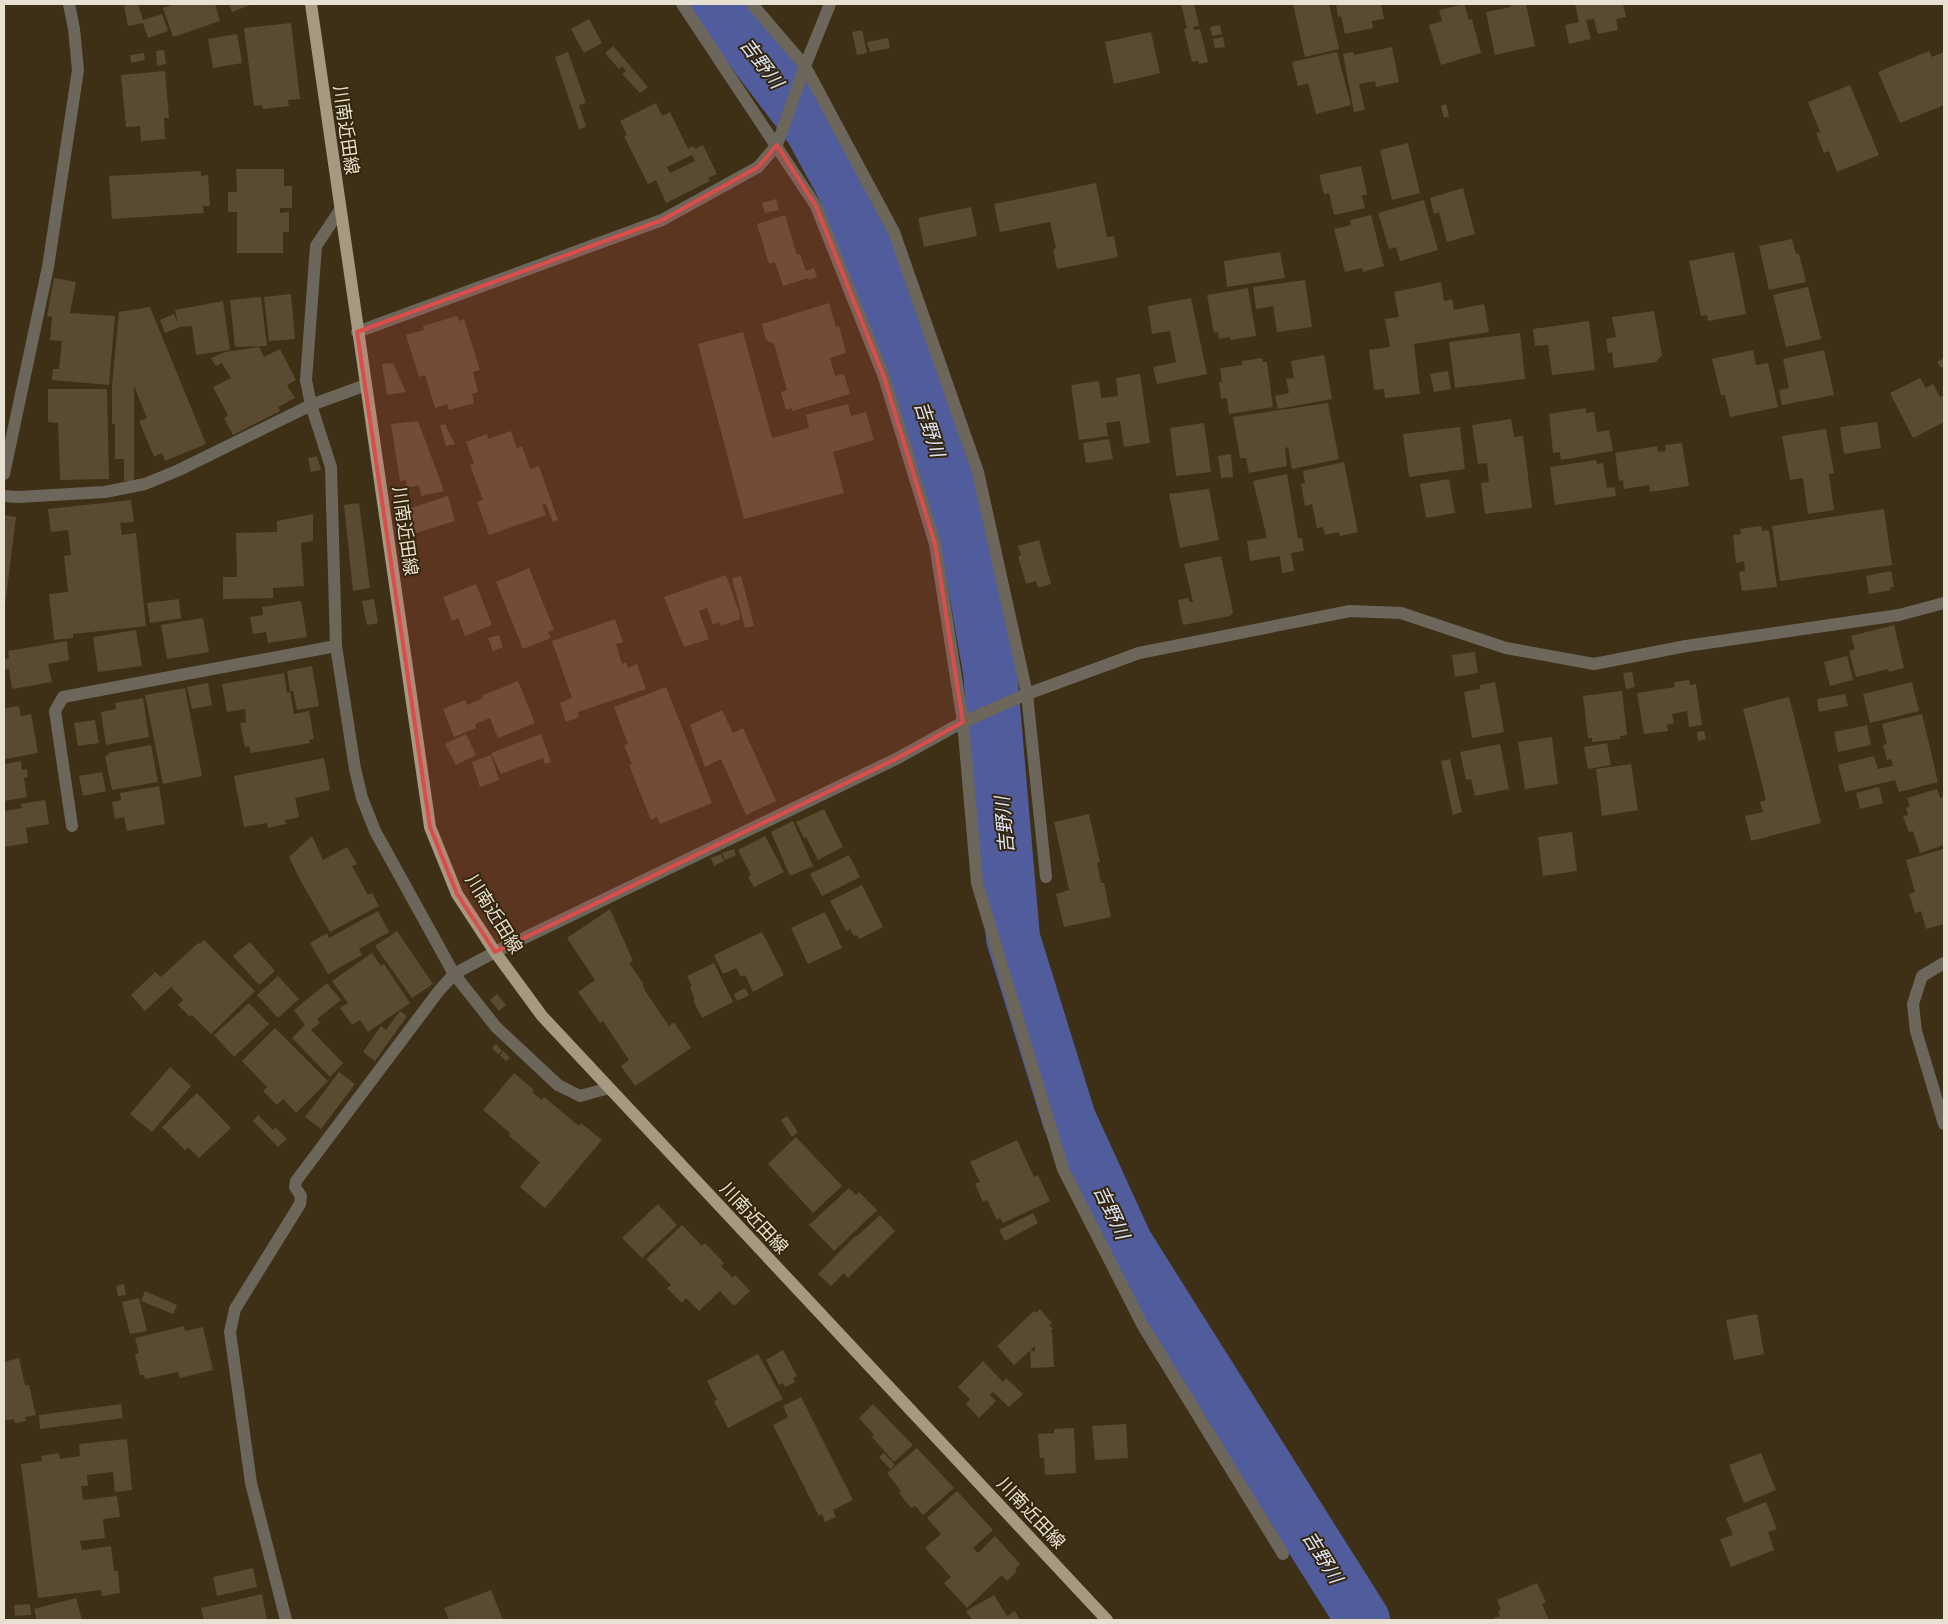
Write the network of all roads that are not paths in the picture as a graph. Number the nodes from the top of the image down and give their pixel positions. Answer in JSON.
{"nodes":[{"id":1,"x":69,"y":4,"type":"edge"},
{"id":2,"x":311,"y":4,"type":"edge"},
{"id":3,"x":682,"y":4,"type":"edge"},
{"id":4,"x":752,"y":4,"type":"edge"},
{"id":5,"x":830,"y":4,"type":"edge"},
{"id":6,"x":805,"y":66,"type":"junction"},
{"id":7,"x":777,"y":145,"type":"junction"},
{"id":8,"x":340,"y":210,"type":"junction"},
{"id":9,"x":357,"y":332,"type":"junction"},
{"id":10,"x":366,"y":386,"type":"junction"},
{"id":11,"x":311,"y":405,"type":"junction"},
{"id":12,"x":4,"y":474,"type":"edge"},
{"id":13,"x":4,"y":496,"type":"edge"},
{"id":14,"x":1944,"y":603,"type":"edge"},
{"id":15,"x":336,"y":646,"type":"junction"},
{"id":16,"x":1027,"y":694,"type":"junction"},
{"id":17,"x":963,"y":722,"type":"junction"},
{"id":18,"x":72,"y":826,"type":"dead end"},
{"id":19,"x":1046,"y":877,"type":"dead end"},
{"id":20,"x":495,"y":952,"type":"junction"},
{"id":21,"x":1944,"y":963,"type":"edge"},
{"id":22,"x":454,"y":974,"type":"junction"},
{"id":23,"x":609,"y":1088,"type":"junction"},
{"id":24,"x":1944,"y":1124,"type":"edge"},
{"id":25,"x":1283,"y":1554,"type":"dead end"},
{"id":26,"x":286,"y":1620,"type":"edge"},
{"id":27,"x":1107,"y":1620,"type":"edge"}],
"edges":[{"from":1,"to":12,"type":"street"},
{"from":2,"to":8,"type":"main road","name":"川南近田線"},
{"from":3,"to":7,"type":"street"},
{"from":4,"to":6,"type":"street"},
{"from":5,"to":6,"type":"street"},
{"from":6,"to":7,"type":"street"},
{"from":6,"to":16,"type":"street"},
{"from":7,"to":9,"type":"street"},
{"from":7,"to":17,"type":"street"},
{"from":8,"to":9,"type":"main road","name":"川南近田線"},
{"from":8,"to":11,"type":"street"},
{"from":9,"to":10,"type":"main road","name":"川南近田線"},
{"from":10,"to":11,"type":"street"},
{"from":10,"to":20,"type":"main road","name":"川南近田線"},
{"from":11,"to":13,"type":"street"},
{"from":11,"to":15,"type":"street"},
{"from":14,"to":16,"type":"street"},
{"from":15,"to":18,"type":"street"},
{"from":15,"to":22,"type":"street"},
{"from":16,"to":17,"type":"street"},
{"from":16,"to":19,"type":"street"},
{"from":17,"to":20,"type":"street"},
{"from":17,"to":25,"type":"street"},
{"from":20,"to":22,"type":"street"},
{"from":20,"to":23,"type":"main road","name":"川南近田線"},
{"from":21,"to":24,"type":"street"},
{"from":22,"to":23,"type":"street"},
{"from":22,"to":26,"type":"street"},
{"from":23,"to":27,"type":"main road","name":"川南近田線"}]}
